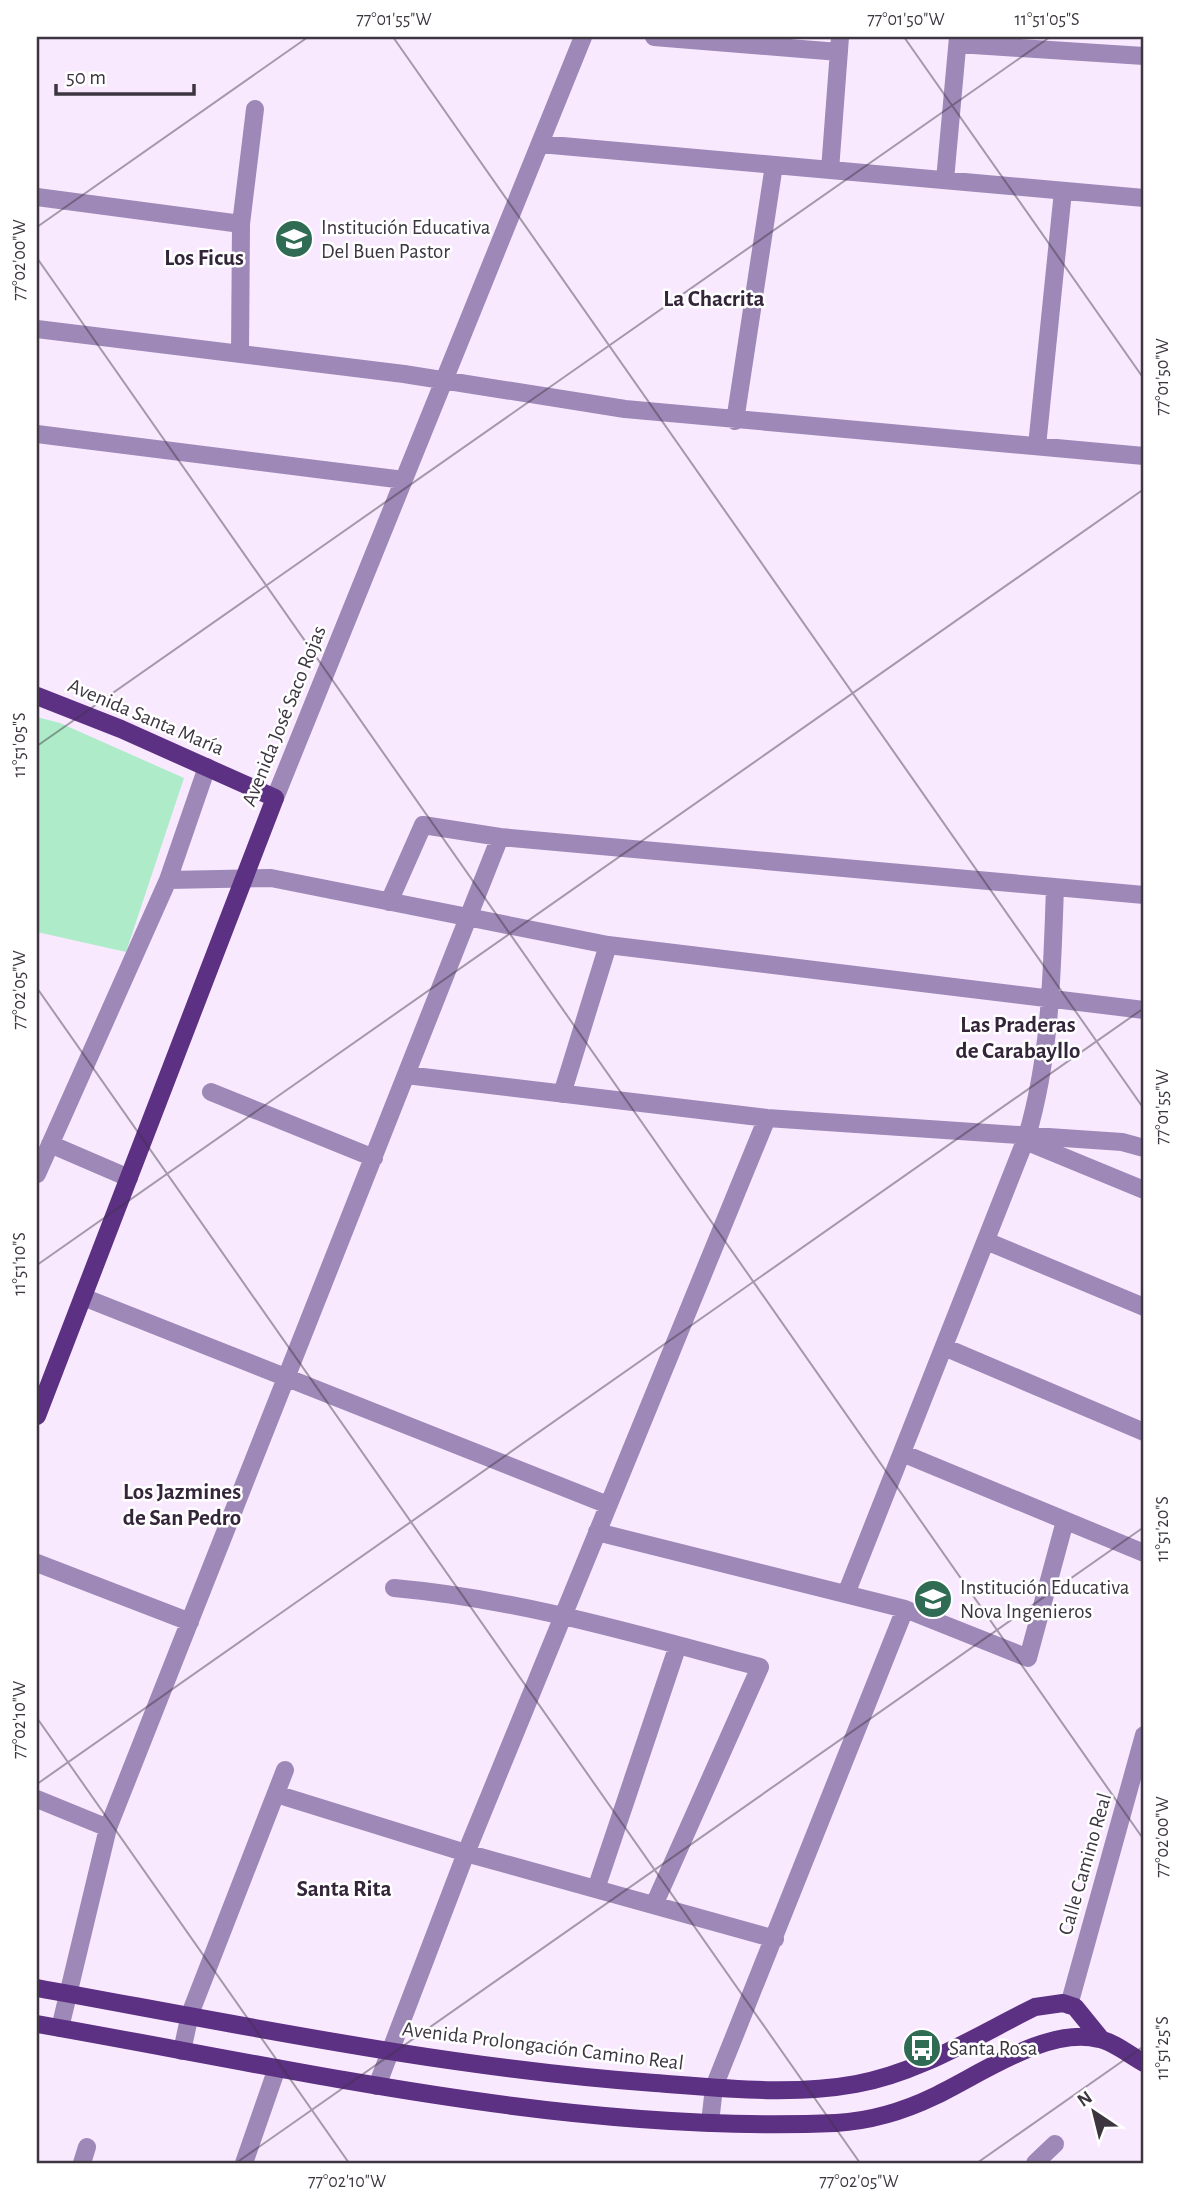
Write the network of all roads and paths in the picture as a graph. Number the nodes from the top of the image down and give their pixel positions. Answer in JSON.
{"nodes":[{"id":1,"x":583,"y":37,"type":"edge"},
{"id":2,"x":654,"y":37,"type":"edge"},
{"id":3,"x":958,"y":40,"type":"edge"},
{"id":4,"x":839,"y":45,"type":"edge"},
{"id":5,"x":1144,"y":56,"type":"edge"},
{"id":6,"x":255,"y":109,"type":"dead end"},
{"id":7,"x":540,"y":144,"type":"junction"},
{"id":8,"x":774,"y":165,"type":"junction"},
{"id":9,"x":830,"y":170,"type":"junction"},
{"id":10,"x":945,"y":180,"type":"junction"},
{"id":11,"x":1063,"y":191,"type":"junction"},
{"id":12,"x":37,"y":197,"type":"edge"},
{"id":13,"x":1144,"y":198,"type":"edge"},
{"id":14,"x":241,"y":224,"type":"junction"},
{"id":15,"x":37,"y":329,"type":"edge"},
{"id":16,"x":240,"y":354,"type":"junction"},
{"id":17,"x":444,"y":381,"type":"junction"},
{"id":18,"x":736,"y":421,"type":"junction"},
{"id":19,"x":37,"y":434,"type":"edge"},
{"id":20,"x":1037,"y":446,"type":"junction"},
{"id":21,"x":1144,"y":456,"type":"edge"},
{"id":22,"x":404,"y":480,"type":"junction"},
{"id":23,"x":37,"y":696,"type":"edge"},
{"id":24,"x":207,"y":767,"type":"junction"},
{"id":25,"x":275,"y":798,"type":"junction"},
{"id":26,"x":500,"y":837,"type":"junction"},
{"id":27,"x":168,"y":880,"type":"junction"},
{"id":28,"x":243,"y":880,"type":"junction"},
{"id":29,"x":1055,"y":887,"type":"junction"},
{"id":30,"x":1144,"y":895,"type":"edge"},
{"id":31,"x":389,"y":902,"type":"junction"},
{"id":32,"x":468,"y":918,"type":"junction"},
{"id":33,"x":608,"y":945,"type":"junction"},
{"id":34,"x":1051,"y":999,"type":"junction"},
{"id":35,"x":1144,"y":1010,"type":"edge"},
{"id":36,"x":407,"y":1075,"type":"junction"},
{"id":37,"x":211,"y":1092,"type":"dead end"},
{"id":38,"x":562,"y":1094,"type":"junction"},
{"id":39,"x":767,"y":1118,"type":"junction"},
{"id":40,"x":1026,"y":1139,"type":"junction"},
{"id":41,"x":50,"y":1144,"type":"junction"},
{"id":42,"x":1144,"y":1148,"type":"edge"},
{"id":43,"x":374,"y":1158,"type":"junction"},
{"id":44,"x":37,"y":1174,"type":"edge"},
{"id":45,"x":130,"y":1178,"type":"junction"},
{"id":46,"x":1144,"y":1190,"type":"edge"},
{"id":47,"x":986,"y":1241,"type":"junction"},
{"id":48,"x":83,"y":1297,"type":"junction"},
{"id":49,"x":1144,"y":1307,"type":"edge"},
{"id":50,"x":944,"y":1347,"type":"junction"},
{"id":51,"x":288,"y":1377,"type":"junction"},
{"id":52,"x":43,"y":1383,"type":"edge"},
{"id":53,"x":37,"y":1416,"type":"edge"},
{"id":54,"x":1144,"y":1432,"type":"edge"},
{"id":55,"x":902,"y":1453,"type":"junction"},
{"id":56,"x":608,"y":1505,"type":"junction"},
{"id":57,"x":1065,"y":1521,"type":"junction"},
{"id":58,"x":597,"y":1532,"type":"junction"},
{"id":59,"x":1144,"y":1553,"type":"edge"},
{"id":60,"x":37,"y":1563,"type":"edge"},
{"id":61,"x":394,"y":1588,"type":"dead end"},
{"id":62,"x":846,"y":1594,"type":"junction"},
{"id":63,"x":905,"y":1609,"type":"junction"},
{"id":64,"x":563,"y":1615,"type":"junction"},
{"id":65,"x":190,"y":1622,"type":"junction"},
{"id":66,"x":678,"y":1646,"type":"junction"},
{"id":67,"x":1144,"y":1735,"type":"edge"},
{"id":68,"x":1141,"y":1760,"type":"edge"},
{"id":69,"x":285,"y":1770,"type":"dead end"},
{"id":70,"x":276,"y":1794,"type":"junction"},
{"id":71,"x":37,"y":1799,"type":"edge"},
{"id":72,"x":108,"y":1828,"type":"junction"},
{"id":73,"x":466,"y":1853,"type":"junction"},
{"id":74,"x":596,"y":1889,"type":"junction"},
{"id":75,"x":654,"y":1905,"type":"junction"},
{"id":76,"x":775,"y":1939,"type":"junction"},
{"id":77,"x":37,"y":1988,"type":"edge"},
{"id":78,"x":68,"y":1994,"type":"junction"},
{"id":79,"x":1069,"y":2005,"type":"junction"},
{"id":80,"x":190,"y":2014,"type":"junction"},
{"id":81,"x":37,"y":2024,"type":"edge"},
{"id":82,"x":61,"y":2028,"type":"junction"},
{"id":83,"x":1101,"y":2039,"type":"junction"},
{"id":84,"x":182,"y":2051,"type":"junction"},
{"id":85,"x":389,"y":2051,"type":"junction"},
{"id":86,"x":1144,"y":2063,"type":"edge"},
{"id":87,"x":277,"y":2068,"type":"junction"},
{"id":88,"x":377,"y":2086,"type":"junction"},
{"id":89,"x":714,"y":2087,"type":"junction"},
{"id":90,"x":710,"y":2123,"type":"junction"},
{"id":91,"x":1055,"y":2144,"type":"dead end"},
{"id":92,"x":244,"y":2163,"type":"edge"},
{"id":93,"x":1035,"y":2163,"type":"edge"}],
"edges":[{"from":1,"to":7,"type":"street","name":"Avenida José Saco Rojas"},
{"from":2,"to":4,"type":"street"},
{"from":3,"to":5,"type":"street"},
{"from":3,"to":10,"type":"street"},
{"from":4,"to":9,"type":"street"},
{"from":6,"to":14,"type":"street"},
{"from":7,"to":8,"type":"street"},
{"from":7,"to":17,"type":"street","name":"Avenida José Saco Rojas"},
{"from":8,"to":9,"type":"street"},
{"from":8,"to":18,"type":"street"},
{"from":9,"to":10,"type":"street"},
{"from":10,"to":11,"type":"street"},
{"from":11,"to":13,"type":"street"},
{"from":11,"to":20,"type":"street"},
{"from":12,"to":14,"type":"street"},
{"from":14,"to":16,"type":"street"},
{"from":15,"to":16,"type":"street"},
{"from":16,"to":17,"type":"street"},
{"from":17,"to":18,"type":"street"},
{"from":17,"to":22,"type":"street","name":"Avenida José Saco Rojas"},
{"from":18,"to":20,"type":"street"},
{"from":19,"to":22,"type":"street"},
{"from":20,"to":21,"type":"street"},
{"from":22,"to":25,"type":"street","name":"Avenida José Saco Rojas"},
{"from":23,"to":24,"type":"main road","name":"Avenida Santa María"},
{"from":24,"to":25,"type":"main road","name":"Avenida Santa María"},
{"from":24,"to":27,"type":"street"},
{"from":25,"to":28,"type":"main road","name":"Avenida José Saco Rojas"},
{"from":26,"to":29,"type":"street"},
{"from":26,"to":31,"type":"street"},
{"from":26,"to":32,"type":"street"},
{"from":27,"to":28,"type":"street"},
{"from":27,"to":41,"type":"street"},
{"from":28,"to":31,"type":"street"},
{"from":28,"to":45,"type":"main road","name":"Avenida José Saco Rojas"},
{"from":29,"to":30,"type":"street"},
{"from":29,"to":34,"type":"street"},
{"from":31,"to":32,"type":"street"},
{"from":32,"to":33,"type":"street"},
{"from":32,"to":36,"type":"street"},
{"from":33,"to":34,"type":"street"},
{"from":33,"to":38,"type":"street"},
{"from":34,"to":35,"type":"street"},
{"from":34,"to":40,"type":"street"},
{"from":36,"to":38,"type":"street"},
{"from":36,"to":43,"type":"street"},
{"from":37,"to":43,"type":"street"},
{"from":38,"to":39,"type":"street"},
{"from":39,"to":40,"type":"street"},
{"from":39,"to":56,"type":"street"},
{"from":40,"to":42,"type":"street"},
{"from":40,"to":46,"type":"street"},
{"from":40,"to":47,"type":"street"},
{"from":41,"to":44,"type":"street"},
{"from":41,"to":45,"type":"street"},
{"from":43,"to":51,"type":"street"},
{"from":45,"to":48,"type":"main road","name":"Avenida José Saco Rojas"},
{"from":47,"to":49,"type":"street"},
{"from":47,"to":50,"type":"street"},
{"from":48,"to":51,"type":"street"},
{"from":48,"to":52,"type":"main road","name":"Avenida José Saco Rojas"},
{"from":50,"to":54,"type":"street"},
{"from":50,"to":55,"type":"street"},
{"from":51,"to":56,"type":"street"},
{"from":51,"to":65,"type":"street"},
{"from":52,"to":53,"type":"main road","name":"Avenida José Saco Rojas"},
{"from":55,"to":57,"type":"street"},
{"from":55,"to":62,"type":"street"},
{"from":56,"to":58,"type":"street"},
{"from":57,"to":59,"type":"street"},
{"from":57,"to":63,"type":"street"},
{"from":58,"to":62,"type":"street"},
{"from":58,"to":64,"type":"street"},
{"from":60,"to":65,"type":"street"},
{"from":61,"to":64,"type":"street"},
{"from":62,"to":63,"type":"street"},
{"from":63,"to":76,"type":"street"},
{"from":64,"to":66,"type":"street"},
{"from":64,"to":73,"type":"street"},
{"from":65,"to":72,"type":"street"},
{"from":66,"to":74,"type":"street"},
{"from":66,"to":75,"type":"street"},
{"from":67,"to":68,"type":"street","name":"Calle Camino Real"},
{"from":68,"to":79,"type":"street","name":"Calle Camino Real"},
{"from":69,"to":70,"type":"street"},
{"from":70,"to":73,"type":"street"},
{"from":70,"to":80,"type":"street"},
{"from":71,"to":72,"type":"street"},
{"from":72,"to":78,"type":"street"},
{"from":73,"to":74,"type":"street"},
{"from":73,"to":85,"type":"street"},
{"from":74,"to":75,"type":"street"},
{"from":75,"to":76,"type":"street"},
{"from":76,"to":89,"type":"street"},
{"from":77,"to":78,"type":"main road","name":"Avenida Prolongación Camino Real"},
{"from":78,"to":80,"type":"main road","name":"Avenida Prolongación Camino Real"},
{"from":78,"to":82,"type":"street"},
{"from":79,"to":83,"type":"main road"},
{"from":79,"to":89,"type":"main road","name":"Avenida Prolongación Camino Real"},
{"from":80,"to":84,"type":"street"},
{"from":80,"to":85,"type":"main road","name":"Avenida Prolongación Camino Real"},
{"from":81,"to":82,"type":"main road"},
{"from":82,"to":84,"type":"main road"},
{"from":83,"to":86,"type":"main road"},
{"from":83,"to":90,"type":"main road"},
{"from":84,"to":87,"type":"main road"},
{"from":85,"to":88,"type":"street"},
{"from":85,"to":89,"type":"main road","name":"Avenida Prolongación Camino Real"},
{"from":87,"to":88,"type":"main road"},
{"from":87,"to":92,"type":"street"},
{"from":88,"to":90,"type":"main road"},
{"from":89,"to":90,"type":"street"},
{"from":91,"to":93,"type":"street"}]}
